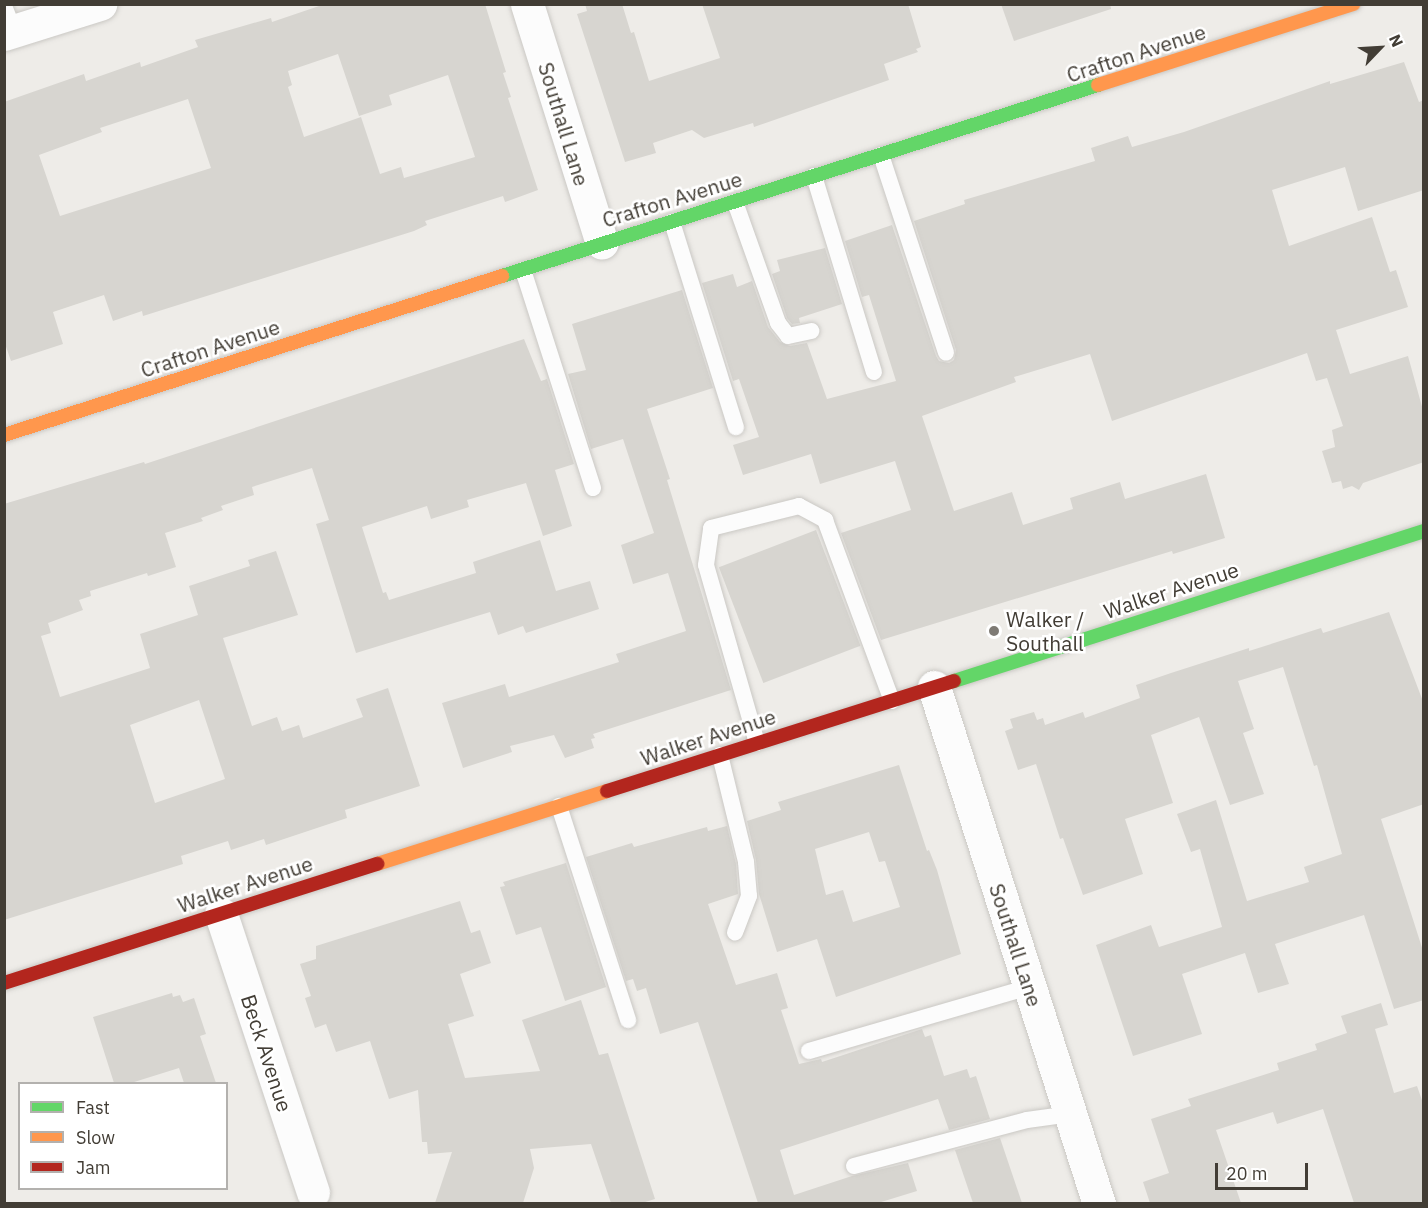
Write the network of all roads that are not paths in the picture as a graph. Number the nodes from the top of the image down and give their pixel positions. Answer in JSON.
{"nodes":[{"id":1,"x":100,"y":4,"type":"edge"},
{"id":2,"x":527,"y":4,"type":"edge"},
{"id":3,"x":1353,"y":4,"type":"edge"},
{"id":4,"x":8,"y":24,"type":"edge"},
{"id":5,"x":881,"y":154,"type":"junction"},
{"id":6,"x":814,"y":176,"type":"junction"},
{"id":7,"x":735,"y":202,"type":"junction"},
{"id":8,"x":672,"y":222,"type":"junction"},
{"id":9,"x":602,"y":243,"type":"junction"},
{"id":10,"x":523,"y":270,"type":"junction"},
{"id":11,"x":811,"y":331,"type":"dead end"},
{"id":12,"x":946,"y":353,"type":"dead end"},
{"id":13,"x":874,"y":372,"type":"dead end"},
{"id":14,"x":736,"y":427,"type":"dead end"},
{"id":15,"x":4,"y":435,"type":"edge"},
{"id":16,"x":593,"y":488,"type":"dead end"},
{"id":17,"x":1424,"y":531,"type":"edge"},
{"id":18,"x":934,"y":687,"type":"junction"},
{"id":19,"x":892,"y":701,"type":"junction"},
{"id":20,"x":757,"y":743,"type":"junction"},
{"id":21,"x":720,"y":755,"type":"junction"},
{"id":22,"x":559,"y":806,"type":"junction"},
{"id":23,"x":221,"y":914,"type":"junction"},
{"id":24,"x":735,"y":932,"type":"dead end"},
{"id":25,"x":4,"y":983,"type":"edge"},
{"id":26,"x":1030,"y":987,"type":"junction"},
{"id":27,"x":628,"y":1020,"type":"dead end"},
{"id":28,"x":809,"y":1051,"type":"dead end"},
{"id":29,"x":1071,"y":1114,"type":"junction"},
{"id":30,"x":854,"y":1166,"type":"dead end"},
{"id":31,"x":313,"y":1192,"type":"dead end"},
{"id":32,"x":1099,"y":1203,"type":"edge"}],
"edges":[{"from":1,"to":4,"type":"street"},
{"from":2,"to":9,"type":"street","name":"Southall Lane"},
{"from":3,"to":5,"type":"street","name":"Crafton Avenue"},
{"from":5,"to":6,"type":"street","name":"Crafton Avenue"},
{"from":5,"to":12,"type":"lane"},
{"from":6,"to":7,"type":"street","name":"Crafton Avenue"},
{"from":6,"to":13,"type":"lane"},
{"from":7,"to":8,"type":"street","name":"Crafton Avenue"},
{"from":7,"to":11,"type":"lane"},
{"from":8,"to":9,"type":"street","name":"Crafton Avenue"},
{"from":8,"to":14,"type":"lane"},
{"from":9,"to":10,"type":"street","name":"Crafton Avenue"},
{"from":10,"to":15,"type":"street","name":"Crafton Avenue"},
{"from":10,"to":16,"type":"lane"},
{"from":17,"to":18,"type":"street","name":"Walker Avenue"},
{"from":18,"to":19,"type":"street","name":"Walker Avenue"},
{"from":18,"to":26,"type":"street","name":"Southall Lane"},
{"from":19,"to":20,"type":"street","name":"Walker Avenue"},
{"from":19,"to":20,"type":"lane"},
{"from":20,"to":21,"type":"street","name":"Walker Avenue"},
{"from":21,"to":22,"type":"street","name":"Walker Avenue"},
{"from":21,"to":24,"type":"lane"},
{"from":22,"to":23,"type":"street","name":"Walker Avenue"},
{"from":22,"to":27,"type":"lane"},
{"from":23,"to":25,"type":"street","name":"Walker Avenue"},
{"from":23,"to":31,"type":"street","name":"Beck Avenue"},
{"from":26,"to":28,"type":"lane"},
{"from":26,"to":29,"type":"street","name":"Southall Lane"},
{"from":29,"to":30,"type":"lane"},
{"from":29,"to":32,"type":"street","name":"Southall Lane"}]}
